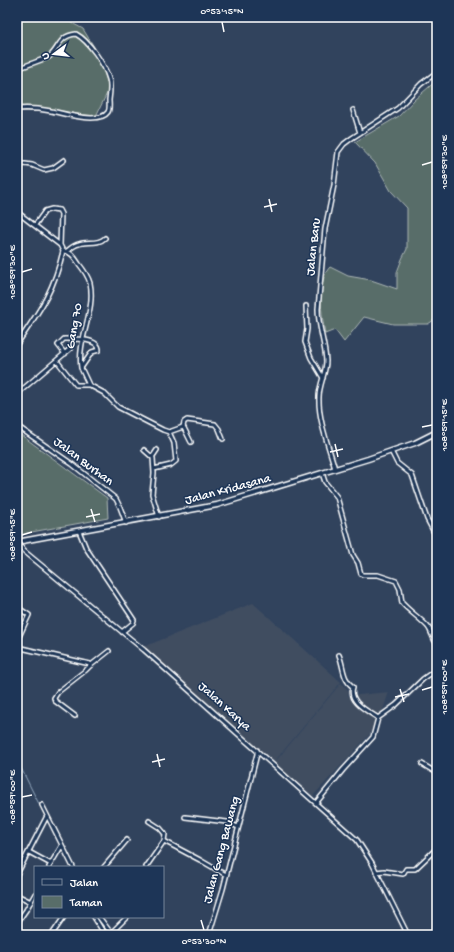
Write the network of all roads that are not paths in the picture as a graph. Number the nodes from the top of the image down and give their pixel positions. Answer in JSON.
{"nodes":[{"id":1,"x":17,"y":70,"type":"edge"},
{"id":2,"x":437,"y":72,"type":"edge"},
{"id":3,"x":17,"y":109,"type":"edge"},
{"id":4,"x":353,"y":110,"type":"dead end"},
{"id":5,"x":360,"y":133,"type":"junction"},
{"id":6,"x":64,"y":160,"type":"dead end"},
{"id":7,"x":17,"y":165,"type":"edge"},
{"id":8,"x":17,"y":212,"type":"edge"},
{"id":9,"x":34,"y":225,"type":"junction"},
{"id":10,"x":105,"y":238,"type":"dead end"},
{"id":11,"x":60,"y":245,"type":"junction"},
{"id":12,"x":65,"y":251,"type":"junction"},
{"id":13,"x":306,"y":306,"type":"dead end"},
{"id":14,"x":74,"y":339,"type":"junction"},
{"id":15,"x":82,"y":340,"type":"junction"},
{"id":16,"x":17,"y":344,"type":"edge"},
{"id":17,"x":65,"y":354,"type":"junction"},
{"id":18,"x":58,"y":361,"type":"junction"},
{"id":19,"x":81,"y":368,"type":"junction"},
{"id":20,"x":323,"y":378,"type":"junction"},
{"id":21,"x":89,"y":385,"type":"junction"},
{"id":22,"x":17,"y":394,"type":"edge"},
{"id":23,"x":17,"y":426,"type":"edge"},
{"id":24,"x":183,"y":426,"type":"junction"},
{"id":25,"x":169,"y":432,"type":"junction"},
{"id":26,"x":437,"y":432,"type":"edge"},
{"id":27,"x":222,"y":439,"type":"dead end"},
{"id":28,"x":191,"y":442,"type":"dead end"},
{"id":29,"x":144,"y":450,"type":"dead end"},
{"id":30,"x":157,"y":450,"type":"dead end"},
{"id":31,"x":391,"y":452,"type":"junction"},
{"id":32,"x":152,"y":456,"type":"junction"},
{"id":33,"x":154,"y":469,"type":"junction"},
{"id":34,"x":335,"y":469,"type":"junction"},
{"id":35,"x":322,"y":473,"type":"junction"},
{"id":36,"x":159,"y":517,"type":"junction"},
{"id":37,"x":126,"y":523,"type":"junction"},
{"id":38,"x":79,"y":531,"type":"junction"},
{"id":39,"x":437,"y":538,"type":"edge"},
{"id":40,"x":17,"y":542,"type":"edge"},
{"id":41,"x":17,"y":607,"type":"edge"},
{"id":42,"x":122,"y":632,"type":"junction"},
{"id":43,"x":17,"y":641,"type":"edge"},
{"id":44,"x":437,"y":644,"type":"edge"},
{"id":45,"x":17,"y":646,"type":"edge"},
{"id":46,"x":109,"y":652,"type":"dead end"},
{"id":47,"x":339,"y":655,"type":"dead end"},
{"id":48,"x":90,"y":666,"type":"junction"},
{"id":49,"x":437,"y":669,"type":"edge"},
{"id":50,"x":75,"y":716,"type":"dead end"},
{"id":51,"x":378,"y":718,"type":"junction"},
{"id":52,"x":257,"y":750,"type":"junction"},
{"id":53,"x":422,"y":764,"type":"dead end"},
{"id":54,"x":437,"y":773,"type":"edge"},
{"id":55,"x":316,"y":803,"type":"junction"},
{"id":56,"x":42,"y":805,"type":"dead end"},
{"id":57,"x":46,"y":817,"type":"junction"},
{"id":58,"x":184,"y":817,"type":"dead end"},
{"id":59,"x":149,"y":821,"type":"dead end"},
{"id":60,"x":238,"y":827,"type":"junction"},
{"id":61,"x":128,"y":840,"type":"dead end"},
{"id":62,"x":164,"y":841,"type":"junction"},
{"id":63,"x":61,"y":846,"type":"junction"},
{"id":64,"x":437,"y":848,"type":"edge"},
{"id":65,"x":29,"y":852,"type":"junction"},
{"id":66,"x":50,"y":865,"type":"edge"},
{"id":67,"x":72,"y":866,"type":"edge"},
{"id":68,"x":105,"y":866,"type":"edge"},
{"id":69,"x":147,"y":866,"type":"edge"},
{"id":70,"x":376,"y":872,"type":"junction"},
{"id":71,"x":17,"y":874,"type":"edge"},
{"id":72,"x":226,"y":875,"type":"junction"},
{"id":73,"x":17,"y":895,"type":"edge"},
{"id":74,"x":34,"y":896,"type":"edge"},
{"id":75,"x":31,"y":902,"type":"junction"},
{"id":76,"x":63,"y":918,"type":"edge"},
{"id":77,"x":95,"y":918,"type":"edge"},
{"id":78,"x":100,"y":918,"type":"edge"},
{"id":79,"x":126,"y":918,"type":"edge"},
{"id":80,"x":17,"y":923,"type":"edge"},
{"id":81,"x":53,"y":933,"type":"dead end"},
{"id":82,"x":110,"y":934,"type":"edge"},
{"id":83,"x":105,"y":935,"type":"edge"},
{"id":84,"x":209,"y":935,"type":"edge"},
{"id":85,"x":408,"y":935,"type":"edge"}],
"edges":[{"from":1,"to":3,"type":"street"},
{"from":2,"to":5,"type":"street","name":"Jalan Baru"},
{"from":4,"to":5,"type":"street"},
{"from":5,"to":20,"type":"street","name":"Jalan Baru"},
{"from":6,"to":7,"type":"street"},
{"from":8,"to":9,"type":"street"},
{"from":9,"to":11,"type":"street"},
{"from":9,"to":11,"type":"street"},
{"from":10,"to":12,"type":"street"},
{"from":11,"to":12,"type":"street","name":"Gang 70"},
{"from":12,"to":15,"type":"street","name":"Gang 70"},
{"from":12,"to":16,"type":"street"},
{"from":13,"to":20,"type":"street"},
{"from":14,"to":15,"type":"street"},
{"from":14,"to":17,"type":"street"},
{"from":14,"to":17,"type":"street"},
{"from":15,"to":19,"type":"street","name":"Gang 70"},
{"from":15,"to":19,"type":"street"},
{"from":17,"to":18,"type":"street"},
{"from":18,"to":21,"type":"street"},
{"from":18,"to":22,"type":"street"},
{"from":19,"to":21,"type":"street"},
{"from":20,"to":34,"type":"street","name":"Jalan Baru"},
{"from":21,"to":25,"type":"street"},
{"from":23,"to":37,"type":"street","name":"Jalan Burhan"},
{"from":24,"to":25,"type":"street"},
{"from":24,"to":27,"type":"street"},
{"from":24,"to":28,"type":"street"},
{"from":25,"to":33,"type":"street"},
{"from":26,"to":31,"type":"street","name":"Jalan Kridasana"},
{"from":29,"to":32,"type":"street"},
{"from":30,"to":32,"type":"street"},
{"from":31,"to":34,"type":"street","name":"Jalan Kridasana"},
{"from":31,"to":39,"type":"street"},
{"from":32,"to":33,"type":"street"},
{"from":33,"to":36,"type":"street"},
{"from":34,"to":35,"type":"street","name":"Jalan Kridasana"},
{"from":35,"to":36,"type":"street","name":"Jalan Kridasana"},
{"from":35,"to":44,"type":"street"},
{"from":36,"to":37,"type":"street","name":"Jalan Kridasana"},
{"from":37,"to":38,"type":"street","name":"Jalan Kridasana"},
{"from":38,"to":40,"type":"street","name":"Jalan Kridasana"},
{"from":38,"to":42,"type":"street"},
{"from":40,"to":42,"type":"street","name":"Jalan Karya"},
{"from":41,"to":43,"type":"street"},
{"from":42,"to":52,"type":"street","name":"Jalan Karya"},
{"from":45,"to":48,"type":"street"},
{"from":46,"to":48,"type":"street"},
{"from":47,"to":51,"type":"street"},
{"from":48,"to":50,"type":"street"},
{"from":49,"to":51,"type":"street"},
{"from":51,"to":55,"type":"street"},
{"from":52,"to":55,"type":"street","name":"Jalan Karya"},
{"from":52,"to":60,"type":"street","name":"Jalan Gang Bawang"},
{"from":53,"to":54,"type":"street"},
{"from":55,"to":70,"type":"street","name":"Jalan Karya"},
{"from":56,"to":57,"type":"street"},
{"from":57,"to":63,"type":"street"},
{"from":57,"to":65,"type":"street"},
{"from":58,"to":60,"type":"street"},
{"from":59,"to":62,"type":"street"},
{"from":60,"to":72,"type":"street","name":"Jalan Gang Bawang"},
{"from":61,"to":68,"type":"street"},
{"from":62,"to":69,"type":"street"},
{"from":62,"to":72,"type":"street"},
{"from":63,"to":66,"type":"street"},
{"from":63,"to":67,"type":"street"},
{"from":64,"to":70,"type":"street"},
{"from":65,"to":66,"type":"street"},
{"from":65,"to":71,"type":"street"},
{"from":70,"to":85,"type":"street","name":"Jalan Karya"},
{"from":72,"to":84,"type":"street","name":"Jalan Gang Bawang"},
{"from":73,"to":75,"type":"street"},
{"from":74,"to":75,"type":"street"},
{"from":75,"to":80,"type":"street"},
{"from":76,"to":81,"type":"street"},
{"from":77,"to":83,"type":"street"},
{"from":78,"to":82,"type":"street"},
{"from":79,"to":82,"type":"street"}]}
